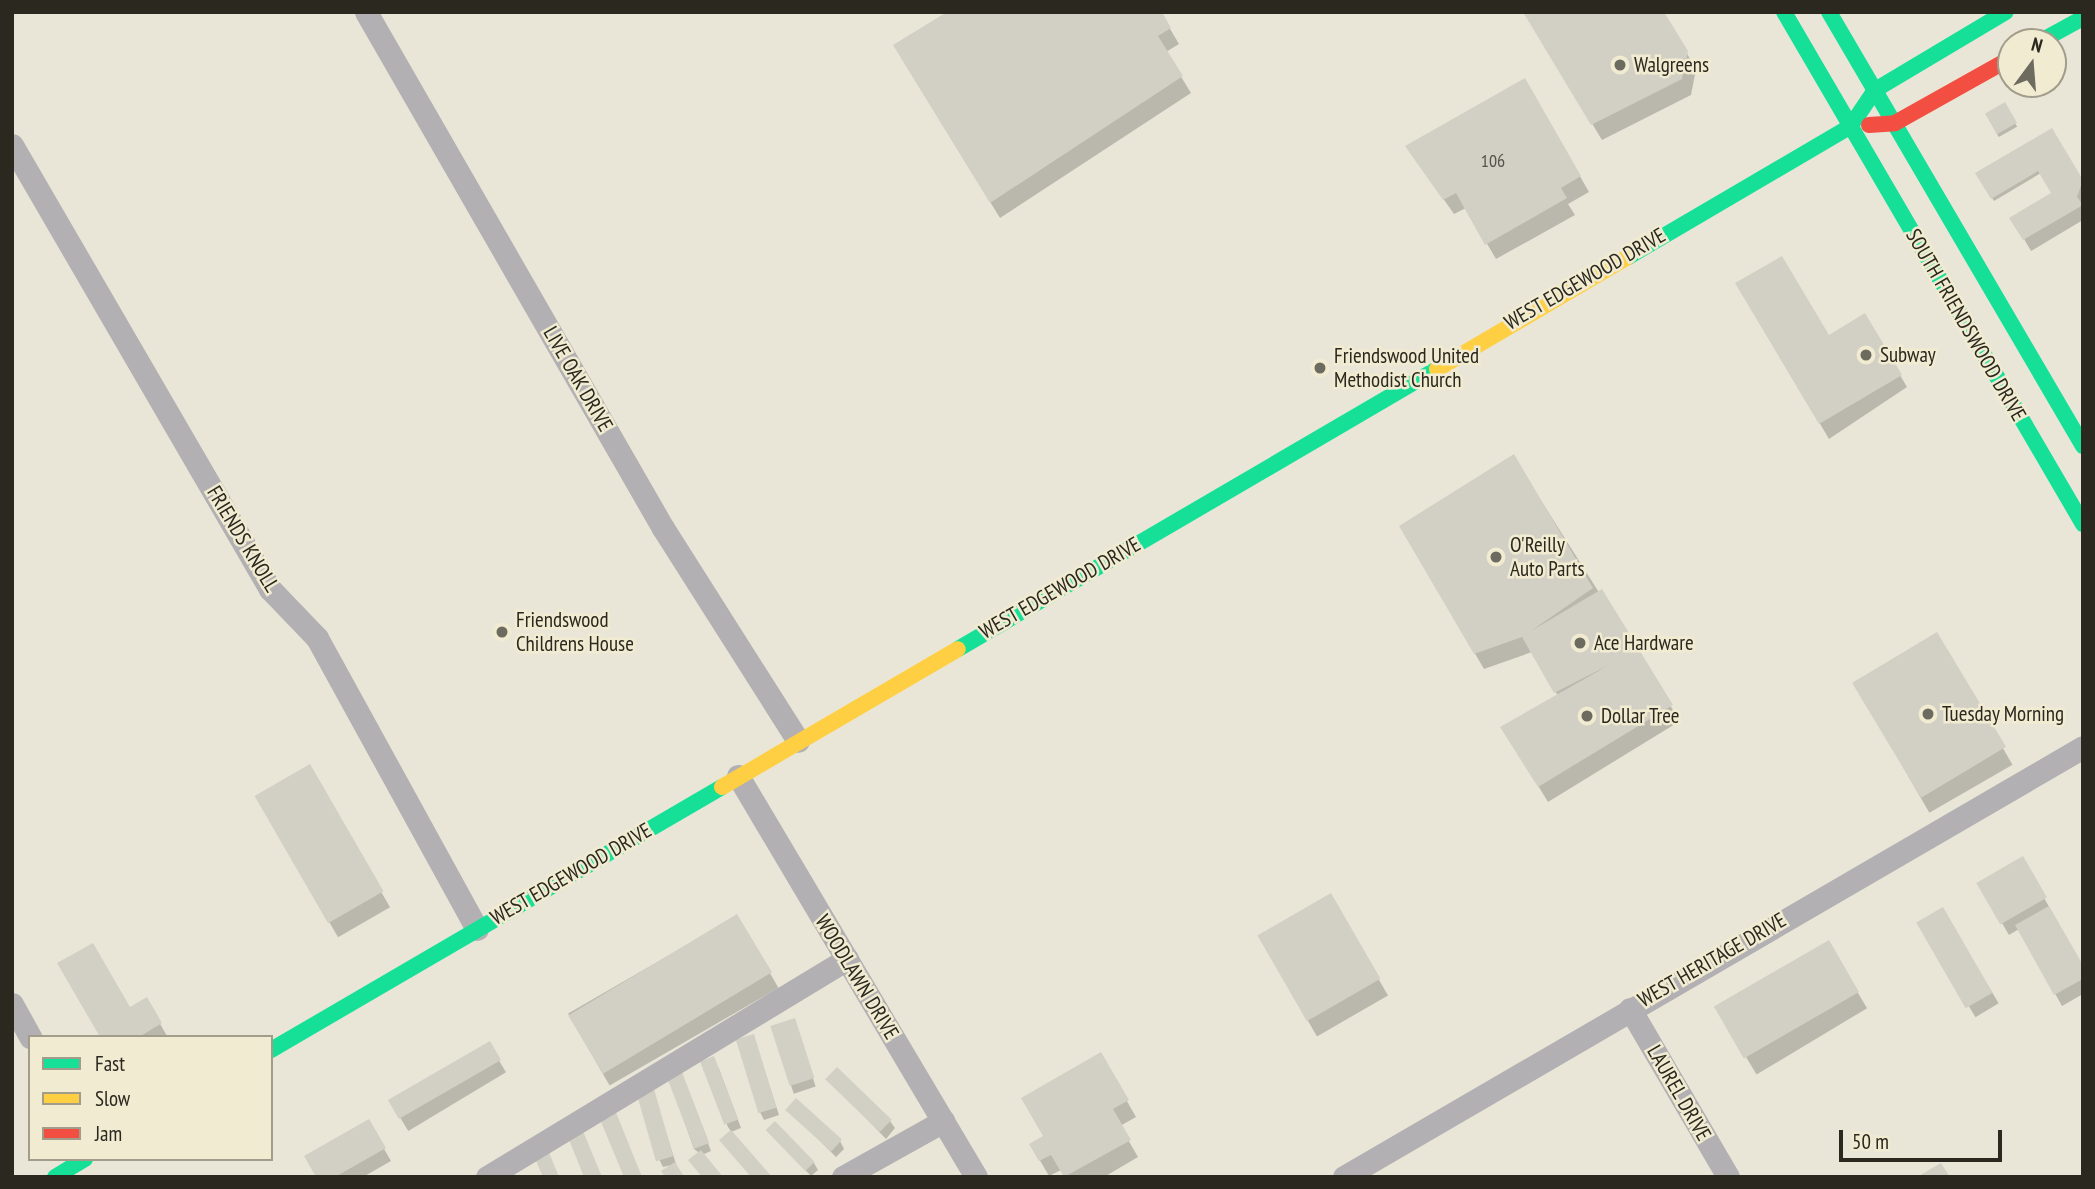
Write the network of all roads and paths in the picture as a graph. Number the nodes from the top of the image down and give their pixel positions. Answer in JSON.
{"nodes":[{"id":1,"x":366,"y":12,"type":"edge"},
{"id":2,"x":1784,"y":12,"type":"edge"},
{"id":3,"x":1829,"y":12,"type":"edge"},
{"id":4,"x":2006,"y":12,"type":"edge"},
{"id":5,"x":2083,"y":18,"type":"edge"},
{"id":6,"x":2065,"y":28,"type":"edge"},
{"id":7,"x":1997,"y":66,"type":"edge"},
{"id":8,"x":1875,"y":90,"type":"junction"},
{"id":9,"x":1895,"y":123,"type":"junction"},
{"id":10,"x":1850,"y":127,"type":"junction"},
{"id":11,"x":12,"y":145,"type":"edge"},
{"id":12,"x":2083,"y":446,"type":"edge"},
{"id":13,"x":2083,"y":524,"type":"edge"},
{"id":14,"x":799,"y":741,"type":"junction"},
{"id":15,"x":2083,"y":747,"type":"edge"},
{"id":16,"x":738,"y":776,"type":"junction"},
{"id":17,"x":477,"y":929,"type":"junction"},
{"id":18,"x":847,"y":959,"type":"junction"},
{"id":19,"x":12,"y":1004,"type":"edge"},
{"id":20,"x":1630,"y":1009,"type":"junction"},
{"id":21,"x":29,"y":1035,"type":"edge"},
{"id":22,"x":273,"y":1049,"type":"edge"},
{"id":23,"x":943,"y":1121,"type":"junction"},
{"id":24,"x":82,"y":1161,"type":"edge"},
{"id":25,"x":55,"y":1177,"type":"edge"},
{"id":26,"x":487,"y":1177,"type":"edge"},
{"id":27,"x":843,"y":1177,"type":"edge"},
{"id":28,"x":976,"y":1177,"type":"edge"},
{"id":29,"x":1344,"y":1177,"type":"edge"},
{"id":30,"x":1728,"y":1177,"type":"edge"}],
"edges":[{"from":1,"to":14,"type":"street","name":"LIVE OAK DRIVE"},
{"from":2,"to":10,"type":"main road","name":"SOUTH FRIENDSWOOD DRIVE"},
{"from":3,"to":8,"type":"main road","name":"SOUTH FRIENDSWOOD DRIVE"},
{"from":4,"to":8,"type":"main road"},
{"from":5,"to":6,"type":"main road"},
{"from":7,"to":9,"type":"main road"},
{"from":8,"to":9,"type":"main road","name":"SOUTH FRIENDSWOOD DRIVE"},
{"from":8,"to":10,"type":"main road"},
{"from":9,"to":10,"type":"main road"},
{"from":9,"to":12,"type":"main road","name":"SOUTH FRIENDSWOOD DRIVE"},
{"from":10,"to":13,"type":"main road","name":"SOUTH FRIENDSWOOD DRIVE"},
{"from":10,"to":14,"type":"main road","name":"WEST EDGEWOOD DRIVE"},
{"from":11,"to":17,"type":"street","name":"FRIENDS KNOLL"},
{"from":14,"to":16,"type":"main road","name":"WEST EDGEWOOD DRIVE"},
{"from":15,"to":20,"type":"street","name":"WEST HERITAGE DRIVE"},
{"from":16,"to":17,"type":"main road","name":"WEST EDGEWOOD DRIVE"},
{"from":16,"to":18,"type":"street","name":"WOODLAWN DRIVE"},
{"from":17,"to":22,"type":"main road","name":"WEST EDGEWOOD DRIVE"},
{"from":18,"to":23,"type":"street","name":"WOODLAWN DRIVE"},
{"from":18,"to":26,"type":"street"},
{"from":19,"to":21,"type":"street"},
{"from":20,"to":29,"type":"street","name":"WEST HERITAGE DRIVE"},
{"from":20,"to":30,"type":"street","name":"LAUREL DRIVE"},
{"from":23,"to":27,"type":"street"},
{"from":23,"to":28,"type":"street","name":"WOODLAWN DRIVE"},
{"from":24,"to":25,"type":"main road"}]}
